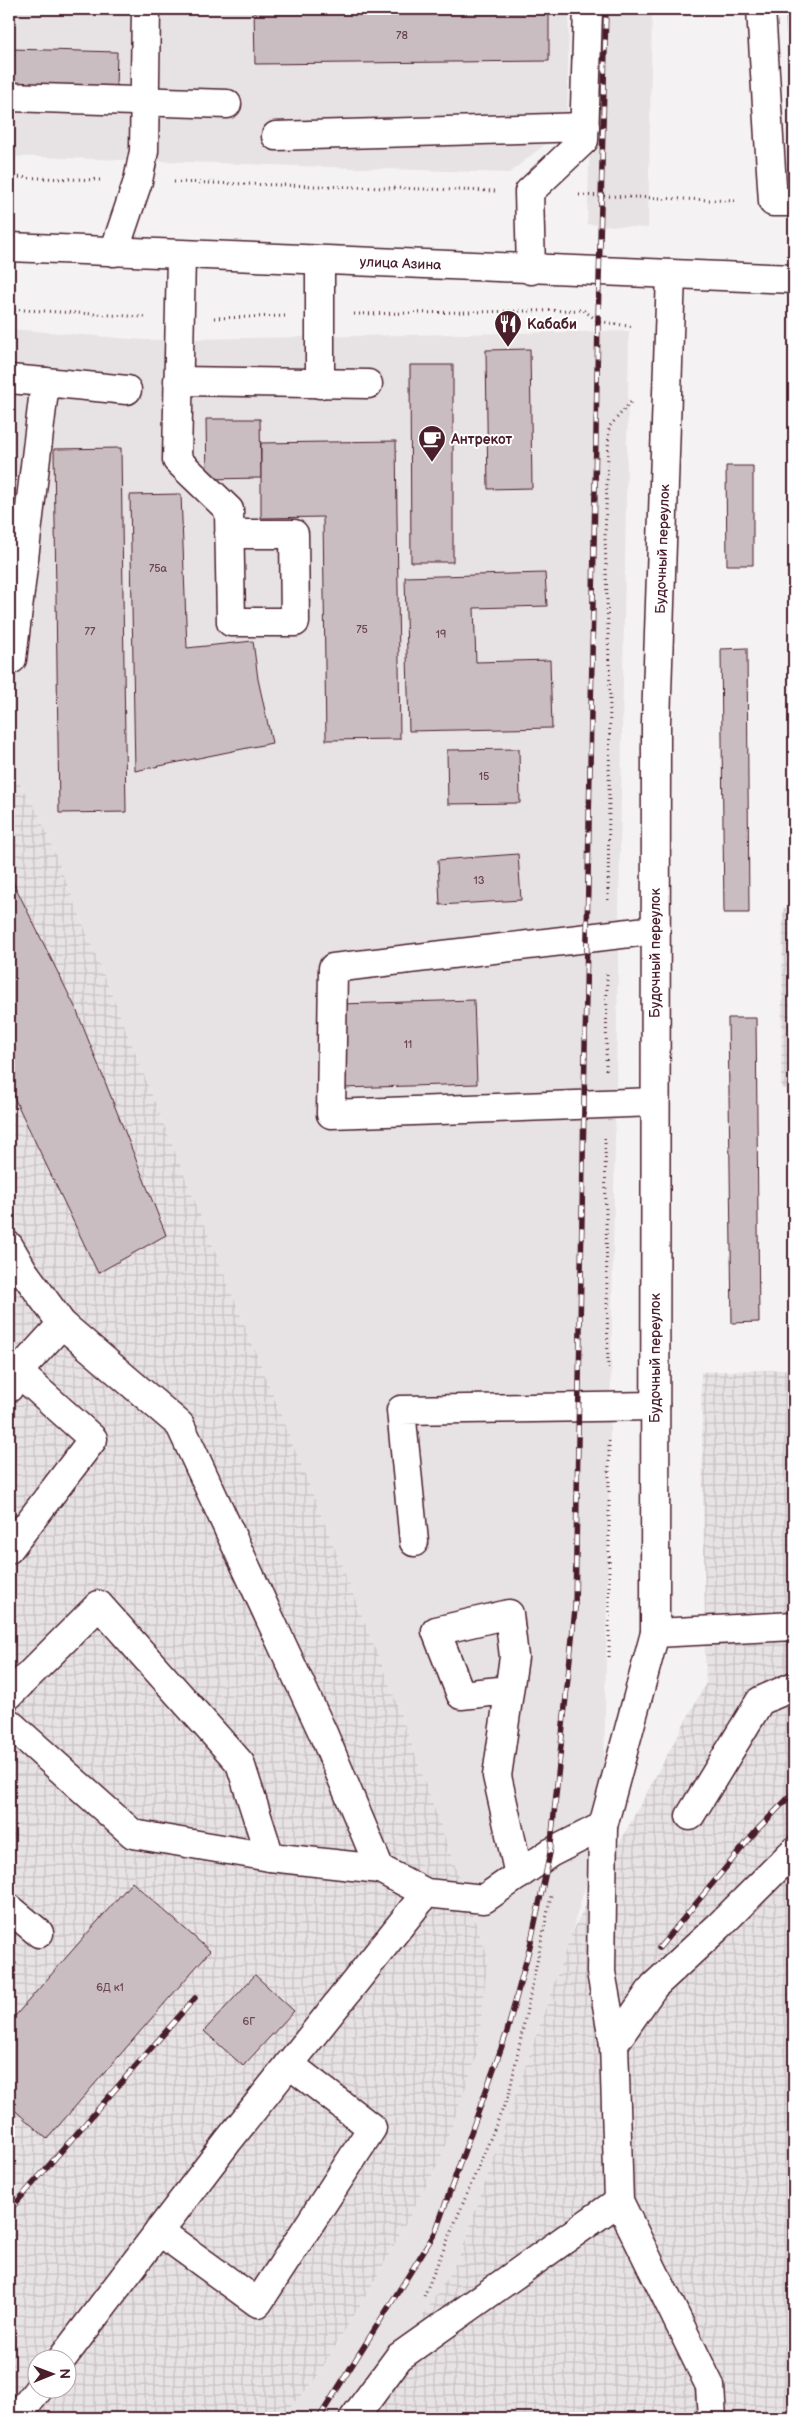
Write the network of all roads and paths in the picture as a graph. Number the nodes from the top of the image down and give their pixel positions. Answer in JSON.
{"nodes":[{"id":1,"x":146,"y":9,"type":"edge"},
{"id":2,"x":588,"y":9,"type":"edge"},
{"id":3,"x":761,"y":9,"type":"edge"},
{"id":4,"x":9,"y":97,"type":"edge"},
{"id":5,"x":145,"y":100,"type":"junction"},
{"id":6,"x":227,"y":104,"type":"dead end"},
{"id":7,"x":585,"y":127,"type":"junction"},
{"id":8,"x":276,"y":136,"type":"dead end"},
{"id":9,"x":9,"y":177,"type":"edge"},
{"id":10,"x":138,"y":181,"type":"junction"},
{"id":11,"x":528,"y":192,"type":"junction"},
{"id":12,"x":784,"y":202,"type":"edge"},
{"id":13,"x":9,"y":247,"type":"edge"},
{"id":14,"x":114,"y":252,"type":"junction"},
{"id":15,"x":181,"y":255,"type":"junction"},
{"id":16,"x":320,"y":261,"type":"junction"},
{"id":17,"x":531,"y":270,"type":"junction"},
{"id":18,"x":671,"y":274,"type":"junction"},
{"id":19,"x":794,"y":279,"type":"edge"},
{"id":20,"x":583,"y":310,"type":"dead end"},
{"id":21,"x":669,"y":324,"type":"junction"},
{"id":22,"x":9,"y":379,"type":"edge"},
{"id":23,"x":178,"y":381,"type":"junction"},
{"id":24,"x":45,"y":382,"type":"junction"},
{"id":25,"x":320,"y":384,"type":"junction"},
{"id":26,"x":368,"y":384,"type":"dead end"},
{"id":27,"x":127,"y":390,"type":"dead end"},
{"id":28,"x":636,"y":398,"type":"dead end"},
{"id":29,"x":229,"y":534,"type":"dead end"},
{"id":30,"x":9,"y":658,"type":"edge"},
{"id":31,"x":656,"y":930,"type":"junction"},
{"id":32,"x":608,"y":934,"type":"junction"},
{"id":33,"x":606,"y":1102,"type":"junction"},
{"id":34,"x":655,"y":1102,"type":"junction"},
{"id":35,"x":9,"y":1246,"type":"edge"},
{"id":36,"x":62,"y":1324,"type":"junction"},
{"id":37,"x":13,"y":1380,"type":"edge"},
{"id":38,"x":608,"y":1406,"type":"junction"},
{"id":39,"x":655,"y":1406,"type":"junction"},
{"id":40,"x":414,"y":1542,"type":"dead end"},
{"id":41,"x":9,"y":1549,"type":"edge"},
{"id":42,"x":794,"y":1626,"type":"edge"},
{"id":43,"x":655,"y":1633,"type":"junction"},
{"id":44,"x":609,"y":1667,"type":"dead end"},
{"id":45,"x":794,"y":1686,"type":"edge"},
{"id":46,"x":510,"y":1690,"type":"dead end"},
{"id":47,"x":9,"y":1695,"type":"edge"},
{"id":48,"x":9,"y":1724,"type":"edge"},
{"id":49,"x":690,"y":1816,"type":"dead end"},
{"id":50,"x":603,"y":1826,"type":"junction"},
{"id":51,"x":562,"y":1848,"type":"junction"},
{"id":52,"x":794,"y":1851,"type":"edge"},
{"id":53,"x":270,"y":1857,"type":"junction"},
{"id":54,"x":380,"y":1869,"type":"junction"},
{"id":55,"x":519,"y":1875,"type":"junction"},
{"id":56,"x":426,"y":1893,"type":"junction"},
{"id":57,"x":9,"y":1908,"type":"edge"},
{"id":58,"x":39,"y":1933,"type":"dead end"},
{"id":59,"x":614,"y":2044,"type":"junction"},
{"id":60,"x":289,"y":2064,"type":"junction"},
{"id":61,"x":619,"y":2201,"type":"junction"},
{"id":62,"x":159,"y":2231,"type":"junction"},
{"id":63,"x":422,"y":2300,"type":"dead end"},
{"id":64,"x":69,"y":2350,"type":"edge"},
{"id":65,"x":30,"y":2400,"type":"edge"},
{"id":66,"x":16,"y":2418,"type":"edge"},
{"id":67,"x":354,"y":2418,"type":"edge"},
{"id":68,"x":712,"y":2418,"type":"edge"}],
"edges":[{"from":1,"to":5,"type":"street"},
{"from":2,"to":7,"type":"street"},
{"from":3,"to":12,"type":"street"},
{"from":4,"to":5,"type":"street"},
{"from":5,"to":6,"type":"street"},
{"from":5,"to":10,"type":"street"},
{"from":7,"to":8,"type":"street"},
{"from":7,"to":11,"type":"street"},
{"from":9,"to":10,"type":"path"},
{"from":10,"to":11,"type":"path"},
{"from":10,"to":14,"type":"street"},
{"from":11,"to":12,"type":"path"},
{"from":11,"to":17,"type":"street"},
{"from":13,"to":14,"type":"street","name":"улица Азина"},
{"from":14,"to":15,"type":"street","name":"улица Азина"},
{"from":15,"to":16,"type":"street","name":"улица Азина"},
{"from":15,"to":23,"type":"street"},
{"from":16,"to":17,"type":"street","name":"улица Азина"},
{"from":16,"to":25,"type":"street"},
{"from":17,"to":18,"type":"street","name":"улица Азина"},
{"from":18,"to":19,"type":"street","name":"улица Азина"},
{"from":18,"to":21,"type":"street","name":"Будочный переулок"},
{"from":20,"to":21,"type":"path"},
{"from":21,"to":31,"type":"street","name":"Будочный переулок"},
{"from":22,"to":24,"type":"street"},
{"from":23,"to":25,"type":"street"},
{"from":23,"to":29,"type":"street"},
{"from":24,"to":27,"type":"street"},
{"from":24,"to":30,"type":"street"},
{"from":25,"to":26,"type":"street"},
{"from":28,"to":32,"type":"path"},
{"from":31,"to":32,"type":"street"},
{"from":31,"to":34,"type":"street","name":"Будочный переулок"},
{"from":32,"to":33,"type":"path"},
{"from":32,"to":33,"type":"street"},
{"from":33,"to":34,"type":"street"},
{"from":33,"to":38,"type":"path"},
{"from":34,"to":39,"type":"street","name":"Будочный переулок"},
{"from":35,"to":36,"type":"street"},
{"from":36,"to":37,"type":"street"},
{"from":36,"to":54,"type":"street"},
{"from":37,"to":41,"type":"street"},
{"from":38,"to":39,"type":"street"},
{"from":38,"to":40,"type":"street"},
{"from":38,"to":44,"type":"path"},
{"from":39,"to":43,"type":"street","name":"Будочный переулок"},
{"from":42,"to":43,"type":"street"},
{"from":43,"to":50,"type":"street","name":"Будочный переулок"},
{"from":45,"to":49,"type":"street"},
{"from":46,"to":55,"type":"street"},
{"from":47,"to":53,"type":"street"},
{"from":48,"to":53,"type":"street"},
{"from":50,"to":51,"type":"street"},
{"from":50,"to":59,"type":"street","name":"Будочный переулок"},
{"from":51,"to":55,"type":"street"},
{"from":51,"to":63,"type":"path"},
{"from":52,"to":59,"type":"street"},
{"from":53,"to":54,"type":"street"},
{"from":54,"to":56,"type":"street"},
{"from":55,"to":56,"type":"street"},
{"from":56,"to":60,"type":"street"},
{"from":57,"to":58,"type":"street"},
{"from":59,"to":61,"type":"street","name":"Будочный переулок"},
{"from":60,"to":62,"type":"street"},
{"from":60,"to":62,"type":"street"},
{"from":61,"to":67,"type":"street"},
{"from":61,"to":68,"type":"street"},
{"from":62,"to":64,"type":"street"},
{"from":65,"to":66,"type":"street"}]}
